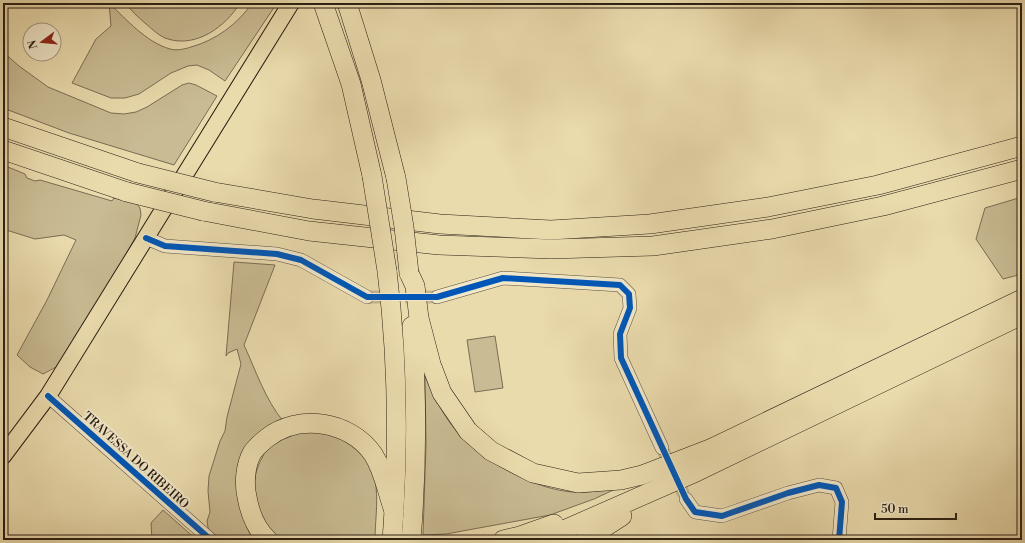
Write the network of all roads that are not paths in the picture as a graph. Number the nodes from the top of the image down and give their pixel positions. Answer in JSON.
{"nodes":[{"id":1,"x":291,"y":3,"type":"edge"},
{"id":2,"x":347,"y":3,"type":"edge"},
{"id":3,"x":325,"y":6,"type":"edge"},
{"id":4,"x":3,"y":127,"type":"edge"},
{"id":5,"x":1022,"y":146,"type":"edge"},
{"id":6,"x":3,"y":150,"type":"edge"},
{"id":7,"x":1022,"y":169,"type":"edge"},
{"id":8,"x":146,"y":238,"type":"junction"},
{"id":9,"x":409,"y":272,"type":"junction"},
{"id":10,"x":367,"y":297,"type":"tunnel mouth"},
{"id":11,"x":437,"y":297,"type":"tunnel mouth"},
{"id":12,"x":1022,"y":299,"type":"edge"},
{"id":13,"x":1022,"y":315,"type":"edge"},
{"id":14,"x":48,"y":396,"type":"junction"},
{"id":15,"x":662,"y":448,"type":"tunnel mouth"},
{"id":16,"x":712,"y":448,"type":"junction"},
{"id":17,"x":3,"y":456,"type":"edge"},
{"id":18,"x":696,"y":472,"type":"junction"},
{"id":19,"x":686,"y":500,"type":"tunnel mouth"},
{"id":20,"x":394,"y":511,"type":"junction"},
{"id":21,"x":210,"y":540,"type":"edge"},
{"id":22,"x":268,"y":540,"type":"edge"},
{"id":23,"x":392,"y":540,"type":"edge"},
{"id":24,"x":412,"y":540,"type":"edge"},
{"id":25,"x":503,"y":540,"type":"edge"},
{"id":26,"x":541,"y":540,"type":"edge"},
{"id":27,"x":585,"y":540,"type":"edge"},
{"id":28,"x":839,"y":540,"type":"edge"}],
"edges":[{"from":1,"to":8,"type":"main road"},
{"from":2,"to":9,"type":"highway","bridge":true},
{"from":3,"to":20,"type":"highway","bridge":true},
{"from":4,"to":5,"type":"highway","bridge":true},
{"from":6,"to":7,"type":"highway","bridge":true},
{"from":8,"to":10,"type":"street"},
{"from":8,"to":14,"type":"main road"},
{"from":9,"to":16,"type":"highway"},
{"from":9,"to":24,"type":"highway"},
{"from":11,"to":15,"type":"street"},
{"from":12,"to":16,"type":"highway"},
{"from":13,"to":18,"type":"highway"},
{"from":14,"to":17,"type":"main road"},
{"from":14,"to":21,"type":"street","name":"TRAVESSA DO RIBEIRO"},
{"from":16,"to":25,"type":"highway"},
{"from":18,"to":26,"type":"highway"},
{"from":18,"to":27,"type":"highway"},
{"from":19,"to":28,"type":"street"},
{"from":20,"to":22,"type":"highway"},
{"from":20,"to":23,"type":"highway"}]}
